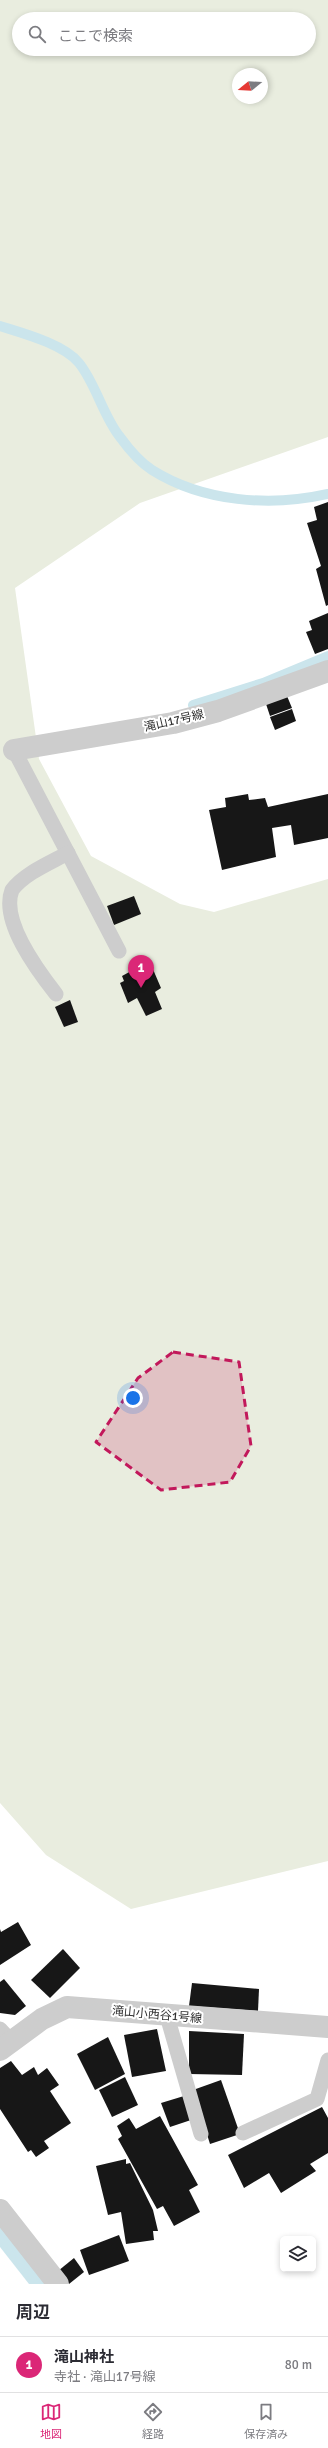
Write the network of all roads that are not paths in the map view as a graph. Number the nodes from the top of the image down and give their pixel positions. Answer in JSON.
{"nodes":[{"id":1,"x":328,"y":671,"type":"edge"},
{"id":2,"x":14,"y":750,"type":"joint"},
{"id":3,"x":68,"y":853,"type":"junction"},
{"id":4,"x":119,"y":950,"type":"dead end"},
{"id":5,"x":56,"y":994,"type":"dead end"},
{"id":6,"x":167,"y":2016,"type":"junction"},
{"id":7,"x":328,"y":2027,"type":"edge"},
{"id":8,"x":4,"y":2040,"type":"edge"},
{"id":9,"x":328,"y":2060,"type":"edge"},
{"id":10,"x":243,"y":2133,"type":"dead end"},
{"id":11,"x":201,"y":2134,"type":"dead end"},
{"id":12,"x":0,"y":2210,"type":"edge"},
{"id":13,"x":58,"y":2284,"type":"edge"}],
"edges":[{"from":1,"to":2,"type":"street","name":"滝山17号線"},
{"from":2,"to":3,"type":"lane"},
{"from":3,"to":4,"type":"lane"},
{"from":3,"to":5,"type":"lane"},
{"from":6,"to":7,"type":"street","name":"滝山小西谷1号線"},
{"from":6,"to":8,"type":"street","name":"滝山小西谷1号線"},
{"from":6,"to":11,"type":"lane"},
{"from":9,"to":10,"type":"lane"},
{"from":12,"to":13,"type":"street"}]}
